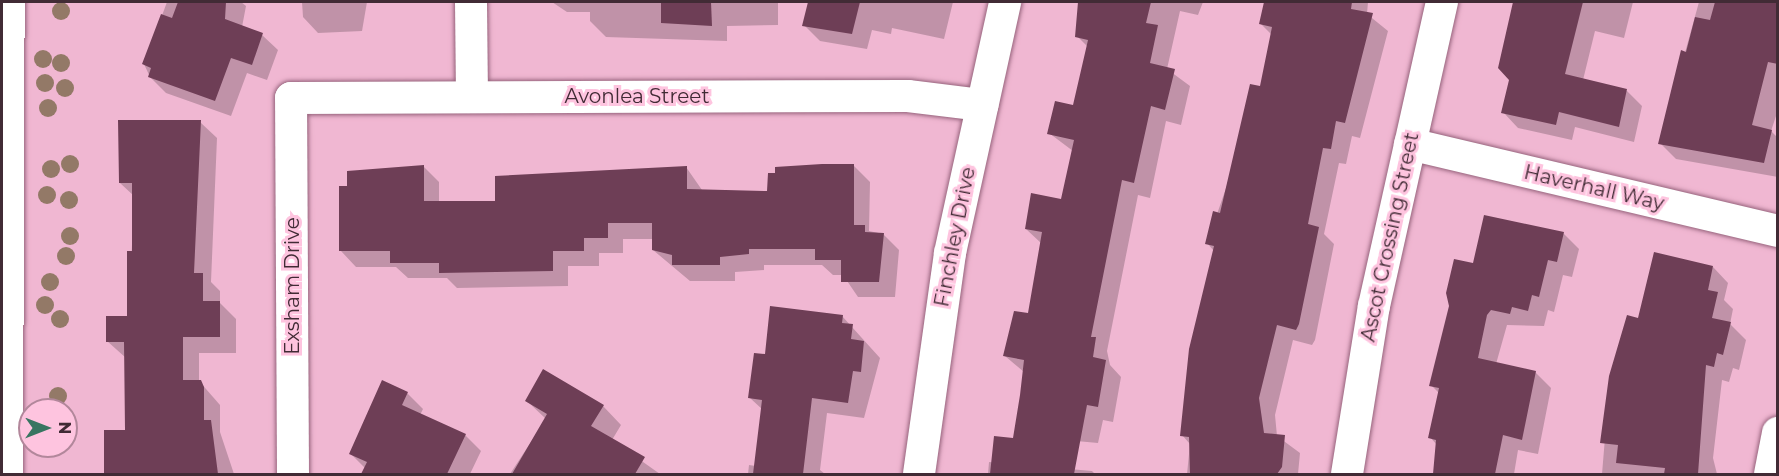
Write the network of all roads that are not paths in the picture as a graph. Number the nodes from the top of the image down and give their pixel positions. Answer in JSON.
{"nodes":[{"id":1,"x":8,"y":2,"type":"edge"},
{"id":2,"x":471,"y":2,"type":"edge"},
{"id":3,"x":1005,"y":2,"type":"edge"},
{"id":4,"x":1442,"y":2,"type":"edge"},
{"id":5,"x":472,"y":97,"type":"junction"},
{"id":6,"x":291,"y":98,"type":"joint"},
{"id":7,"x":982,"y":105,"type":"junction"},
{"id":8,"x":1410,"y":144,"type":"junction"},
{"id":9,"x":1778,"y":231,"type":"edge"},
{"id":10,"x":1778,"y":434,"type":"edge"},
{"id":11,"x":6,"y":474,"type":"edge"},
{"id":12,"x":292,"y":474,"type":"edge"},
{"id":13,"x":919,"y":474,"type":"edge"},
{"id":14,"x":1347,"y":474,"type":"edge"},
{"id":15,"x":1770,"y":474,"type":"edge"}],
"edges":[{"from":1,"to":11,"type":"main road"},
{"from":2,"to":5,"type":"street"},
{"from":3,"to":7,"type":"street","name":"Finchley Drive"},
{"from":4,"to":8,"type":"street","name":"Ascot Crossing Street"},
{"from":5,"to":6,"type":"street","name":"Avonlea Street"},
{"from":5,"to":7,"type":"street","name":"Avonlea Street"},
{"from":6,"to":12,"type":"street","name":"Exsham Drive"},
{"from":7,"to":13,"type":"street","name":"Finchley Drive"},
{"from":8,"to":9,"type":"street","name":"Haverhall Way"},
{"from":8,"to":14,"type":"street","name":"Ascot Crossing Street"},
{"from":10,"to":15,"type":"street"}]}
